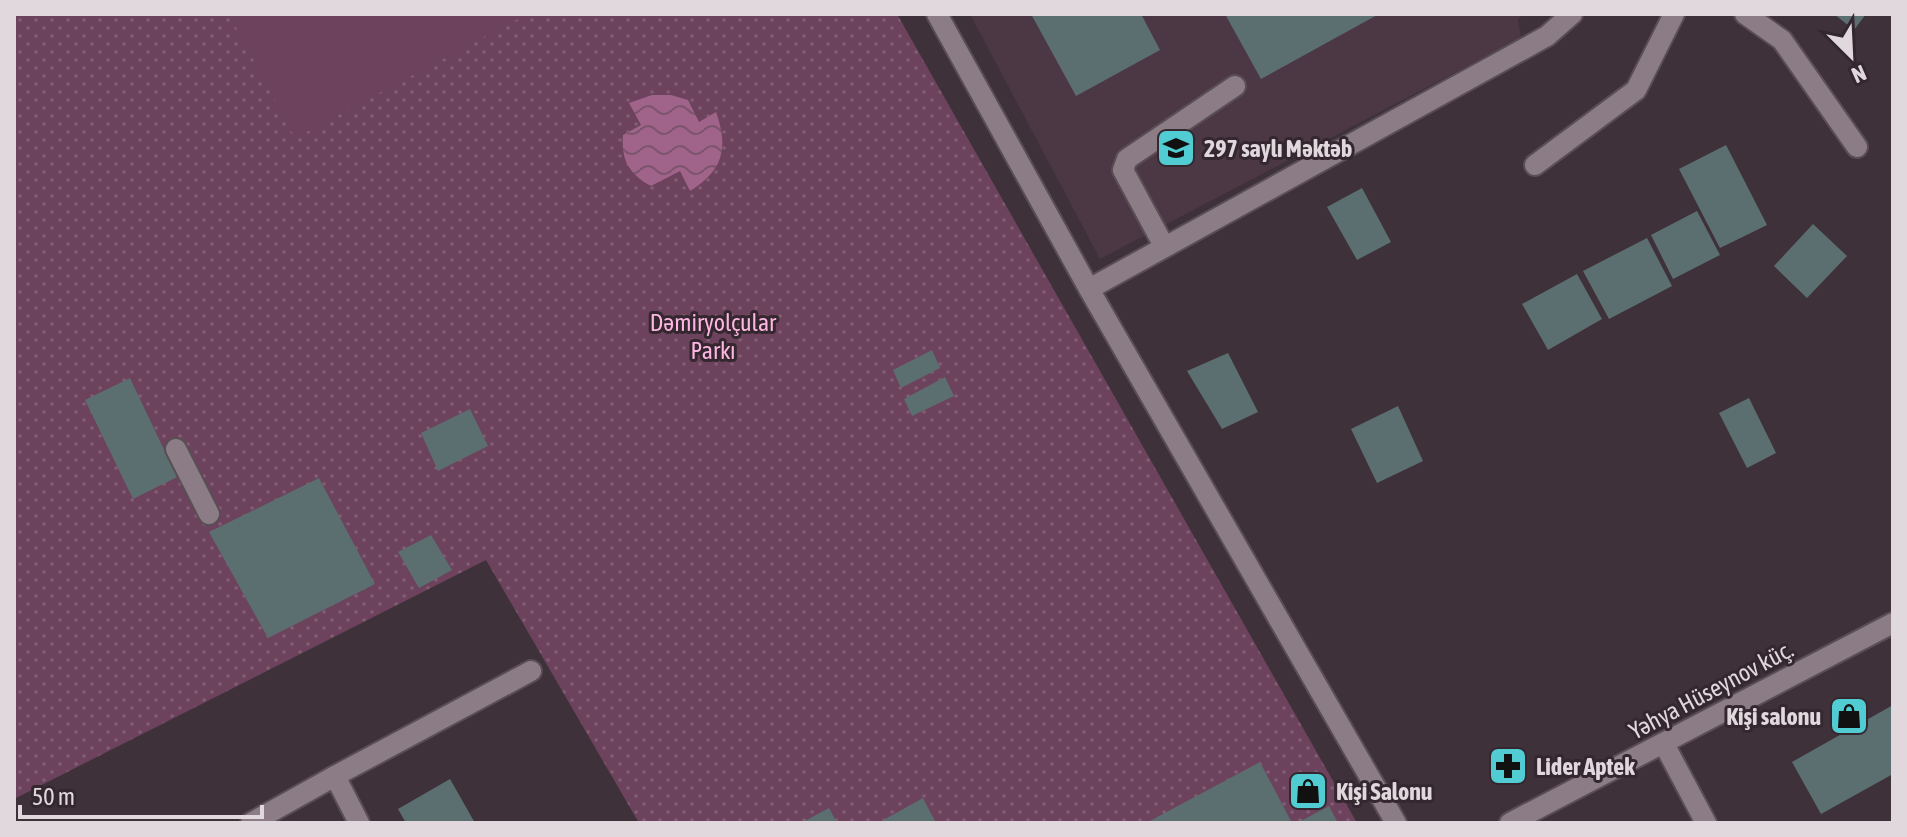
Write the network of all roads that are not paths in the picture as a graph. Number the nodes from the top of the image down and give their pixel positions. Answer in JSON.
{"nodes":[{"id":1,"x":937,"y":14,"type":"edge"},
{"id":2,"x":1572,"y":14,"type":"edge"},
{"id":3,"x":1674,"y":14,"type":"edge"},
{"id":4,"x":1745,"y":14,"type":"edge"},
{"id":5,"x":1235,"y":86,"type":"dead end"},
{"id":6,"x":1857,"y":147,"type":"dead end"},
{"id":7,"x":1535,"y":165,"type":"dead end"},
{"id":8,"x":1164,"y":246,"type":"junction"},
{"id":9,"x":1089,"y":289,"type":"junction"},
{"id":10,"x":176,"y":449,"type":"dead end"},
{"id":11,"x":209,"y":514,"type":"dead end"},
{"id":12,"x":1893,"y":623,"type":"edge"},
{"id":13,"x":531,"y":671,"type":"dead end"},
{"id":14,"x":1664,"y":744,"type":"junction"},
{"id":15,"x":335,"y":776,"type":"junction"},
{"id":16,"x":251,"y":823,"type":"edge"},
{"id":17,"x":359,"y":823,"type":"edge"},
{"id":18,"x":1396,"y":823,"type":"edge"},
{"id":19,"x":1510,"y":823,"type":"edge"},
{"id":20,"x":1706,"y":823,"type":"edge"}],
"edges":[{"from":1,"to":9,"type":"street"},
{"from":2,"to":8,"type":"street"},
{"from":3,"to":7,"type":"street"},
{"from":4,"to":6,"type":"street"},
{"from":5,"to":8,"type":"street"},
{"from":8,"to":9,"type":"street"},
{"from":9,"to":18,"type":"street"},
{"from":10,"to":11,"type":"street"},
{"from":12,"to":14,"type":"street","name":"Yəhya Hüseynov küç."},
{"from":13,"to":15,"type":"street"},
{"from":14,"to":19,"type":"street","name":"Yəhya Hüseynov küç."},
{"from":14,"to":20,"type":"street"},
{"from":15,"to":16,"type":"street"},
{"from":15,"to":17,"type":"street"}]}
